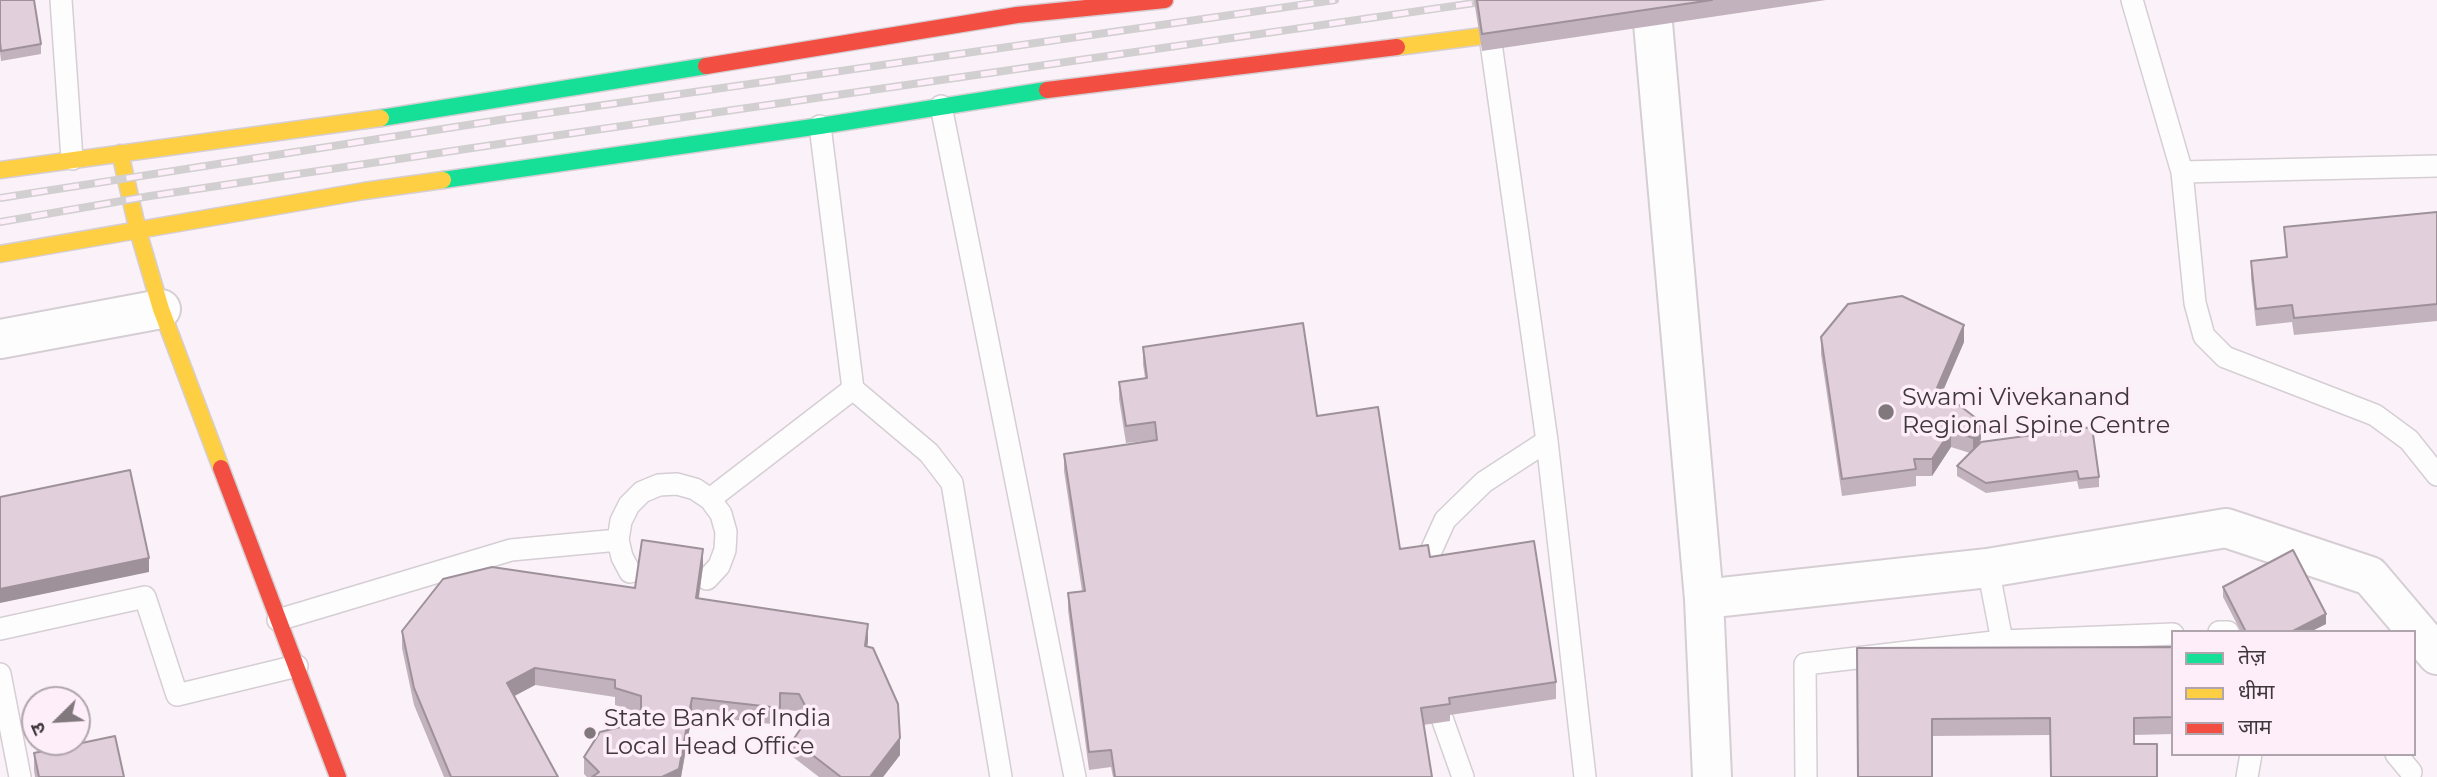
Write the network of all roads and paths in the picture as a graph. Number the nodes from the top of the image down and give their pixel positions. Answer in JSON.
{"nodes":[{"id":1,"x":61,"y":0,"type":"edge"},
{"id":2,"x":1165,"y":0,"type":"edge"},
{"id":3,"x":2132,"y":0,"type":"edge"},
{"id":4,"x":1016,"y":8,"type":"edge"},
{"id":5,"x":1651,"y":12,"type":"edge"},
{"id":6,"x":1544,"y":28,"type":"edge"},
{"id":7,"x":1490,"y":36,"type":"junction"},
{"id":8,"x":941,"y":106,"type":"junction"},
{"id":9,"x":820,"y":126,"type":"junction"},
{"id":10,"x":0,"y":144,"type":"edge"},
{"id":11,"x":120,"y":153,"type":"junction"},
{"id":12,"x":72,"y":159,"type":"junction"},
{"id":13,"x":2437,"y":166,"type":"edge"},
{"id":14,"x":2,"y":170,"type":"edge"},
{"id":15,"x":2182,"y":172,"type":"junction"},
{"id":16,"x":138,"y":231,"type":"junction"},
{"id":17,"x":0,"y":254,"type":"edge"},
{"id":18,"x":162,"y":309,"type":"junction"},
{"id":19,"x":0,"y":338,"type":"edge"},
{"id":20,"x":853,"y":389,"type":"junction"},
{"id":21,"x":1547,"y":441,"type":"junction"},
{"id":22,"x":2437,"y":475,"type":"edge"},
{"id":23,"x":710,"y":499,"type":"junction"},
{"id":24,"x":618,"y":540,"type":"junction"},
{"id":25,"x":1426,"y":562,"type":"edge"},
{"id":26,"x":1988,"y":568,"type":"junction"},
{"id":27,"x":630,"y":572,"type":"dead end"},
{"id":28,"x":707,"y":579,"type":"dead end"},
{"id":29,"x":1704,"y":599,"type":"junction"},
{"id":30,"x":278,"y":620,"type":"junction"},
{"id":31,"x":0,"y":629,"type":"edge"},
{"id":32,"x":2171,"y":634,"type":"edge"},
{"id":33,"x":2002,"y":640,"type":"junction"},
{"id":34,"x":2437,"y":654,"type":"edge"},
{"id":35,"x":297,"y":666,"type":"junction"},
{"id":36,"x":0,"y":674,"type":"edge"},
{"id":37,"x":1442,"y":719,"type":"edge"},
{"id":38,"x":2251,"y":756,"type":"edge"},
{"id":39,"x":2398,"y":756,"type":"edge"},
{"id":40,"x":2411,"y":772,"type":"dead end"},
{"id":41,"x":20,"y":777,"type":"edge"},
{"id":42,"x":338,"y":777,"type":"edge"},
{"id":43,"x":1001,"y":777,"type":"edge"},
{"id":44,"x":1075,"y":777,"type":"edge"},
{"id":45,"x":1463,"y":777,"type":"edge"},
{"id":46,"x":1585,"y":777,"type":"edge"},
{"id":47,"x":1712,"y":777,"type":"edge"},
{"id":48,"x":1807,"y":777,"type":"edge"},
{"id":49,"x":2247,"y":777,"type":"edge"}],
"edges":[{"from":1,"to":12,"type":"lane"},
{"from":2,"to":4,"type":"main road"},
{"from":3,"to":15,"type":"lane"},
{"from":4,"to":11,"type":"main road"},
{"from":5,"to":29,"type":"street"},
{"from":6,"to":7,"type":"main road"},
{"from":7,"to":8,"type":"main road"},
{"from":7,"to":21,"type":"lane"},
{"from":8,"to":9,"type":"main road"},
{"from":8,"to":44,"type":"lane"},
{"from":9,"to":16,"type":"main road"},
{"from":9,"to":20,"type":"lane"},
{"from":10,"to":14,"type":"lane"},
{"from":11,"to":12,"type":"main road"},
{"from":11,"to":16,"type":"main road"},
{"from":12,"to":14,"type":"main road"},
{"from":13,"to":15,"type":"lane"},
{"from":15,"to":22,"type":"lane"},
{"from":16,"to":17,"type":"main road"},
{"from":16,"to":18,"type":"main road"},
{"from":18,"to":19,"type":"street"},
{"from":18,"to":30,"type":"main road"},
{"from":20,"to":23,"type":"lane"},
{"from":20,"to":43,"type":"lane"},
{"from":21,"to":25,"type":"lane"},
{"from":21,"to":46,"type":"lane"},
{"from":23,"to":24,"type":"lane"},
{"from":23,"to":28,"type":"lane"},
{"from":24,"to":27,"type":"lane"},
{"from":24,"to":30,"type":"lane"},
{"from":26,"to":29,"type":"street"},
{"from":26,"to":33,"type":"lane"},
{"from":26,"to":34,"type":"street"},
{"from":29,"to":47,"type":"street"},
{"from":30,"to":35,"type":"main road"},
{"from":31,"to":35,"type":"lane"},
{"from":32,"to":33,"type":"lane"},
{"from":33,"to":48,"type":"lane"},
{"from":35,"to":42,"type":"main road"},
{"from":36,"to":41,"type":"lane"},
{"from":37,"to":45,"type":"lane"},
{"from":38,"to":49,"type":"lane"},
{"from":39,"to":40,"type":"lane"}]}
